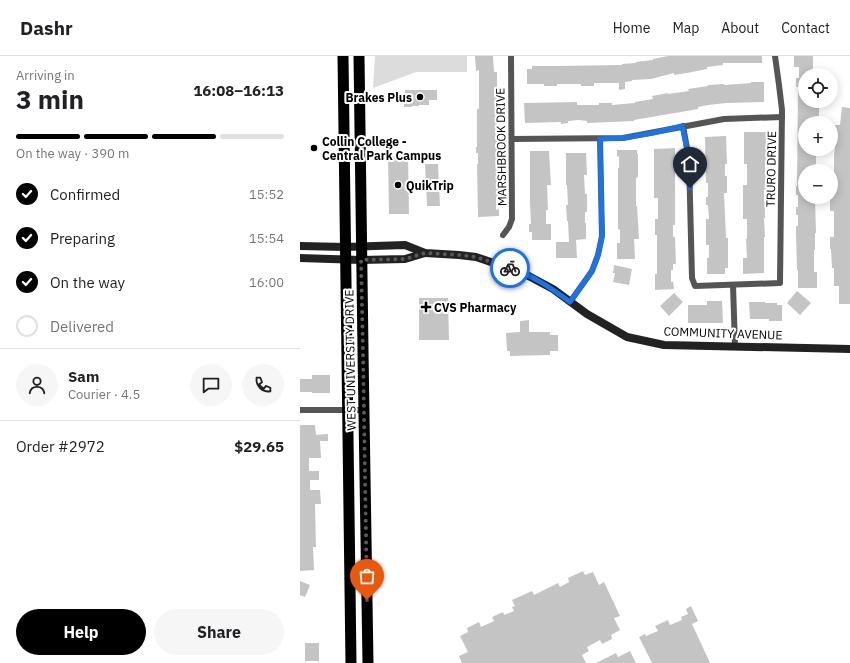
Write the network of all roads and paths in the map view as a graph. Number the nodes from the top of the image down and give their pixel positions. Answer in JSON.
{"nodes":[{"id":1,"x":343,"y":56,"type":"edge"},
{"id":2,"x":359,"y":56,"type":"edge"},
{"id":3,"x":511,"y":56,"type":"edge"},
{"id":4,"x":775,"y":56,"type":"edge"},
{"id":5,"x":782,"y":118,"type":"junction"},
{"id":6,"x":682,"y":126,"type":"junction"},
{"id":7,"x":512,"y":139,"type":"junction"},
{"id":8,"x":600,"y":139,"type":"junction"},
{"id":9,"x":503,"y":235,"type":"dead end"},
{"id":10,"x":300,"y":246,"type":"edge"},
{"id":11,"x":345,"y":246,"type":"junction"},
{"id":12,"x":361,"y":246,"type":"junction"},
{"id":13,"x":425,"y":253,"type":"junction"},
{"id":14,"x":300,"y":258,"type":"edge"},
{"id":15,"x":346,"y":259,"type":"junction"},
{"id":16,"x":361,"y":260,"type":"junction"},
{"id":17,"x":734,"y":285,"type":"junction"},
{"id":18,"x":570,"y":302,"type":"junction"},
{"id":19,"x":735,"y":346,"type":"junction"},
{"id":20,"x":850,"y":349,"type":"edge"},
{"id":21,"x":300,"y":410,"type":"edge"},
{"id":22,"x":347,"y":410,"type":"junction"},
{"id":23,"x":364,"y":410,"type":"junction"},
{"id":24,"x":351,"y":663,"type":"edge"},
{"id":25,"x":368,"y":663,"type":"edge"}],
"edges":[{"from":1,"to":11,"type":"highway","name":"WEST UNIVERSITY DRIVE"},
{"from":2,"to":12,"type":"highway","name":"WEST UNIVERSITY DRIVE"},
{"from":3,"to":7,"type":"street","name":"MARSHBROOK DRIVE"},
{"from":4,"to":5,"type":"street","name":"TRURO DRIVE"},
{"from":5,"to":6,"type":"street"},
{"from":5,"to":17,"type":"street","name":"TRURO DRIVE"},
{"from":6,"to":8,"type":"street"},
{"from":6,"to":17,"type":"street"},
{"from":7,"to":8,"type":"street"},
{"from":7,"to":9,"type":"street","name":"MARSHBROOK DRIVE"},
{"from":8,"to":18,"type":"street"},
{"from":10,"to":11,"type":"street","name":"COMMUNITY AVENUE"},
{"from":11,"to":12,"type":"street","name":"COMMUNITY AVENUE"},
{"from":11,"to":15,"type":"highway","name":"WEST UNIVERSITY DRIVE"},
{"from":12,"to":13,"type":"street","name":"COMMUNITY AVENUE"},
{"from":12,"to":16,"type":"highway","name":"WEST UNIVERSITY DRIVE"},
{"from":13,"to":16,"type":"street","name":"COMMUNITY AVENUE"},
{"from":13,"to":18,"type":"street","name":"COMMUNITY AVENUE"},
{"from":14,"to":15,"type":"street","name":"COMMUNITY AVENUE"},
{"from":15,"to":16,"type":"street","name":"COMMUNITY AVENUE"},
{"from":15,"to":22,"type":"highway","name":"WEST UNIVERSITY DRIVE"},
{"from":16,"to":23,"type":"highway","name":"WEST UNIVERSITY DRIVE"},
{"from":17,"to":19,"type":"street"},
{"from":18,"to":19,"type":"street","name":"COMMUNITY AVENUE"},
{"from":19,"to":20,"type":"street","name":"COMMUNITY AVENUE"},
{"from":21,"to":22,"type":"street"},
{"from":22,"to":23,"type":"street"},
{"from":22,"to":24,"type":"highway","name":"WEST UNIVERSITY DRIVE"},
{"from":23,"to":25,"type":"highway","name":"WEST UNIVERSITY DRIVE"}]}
